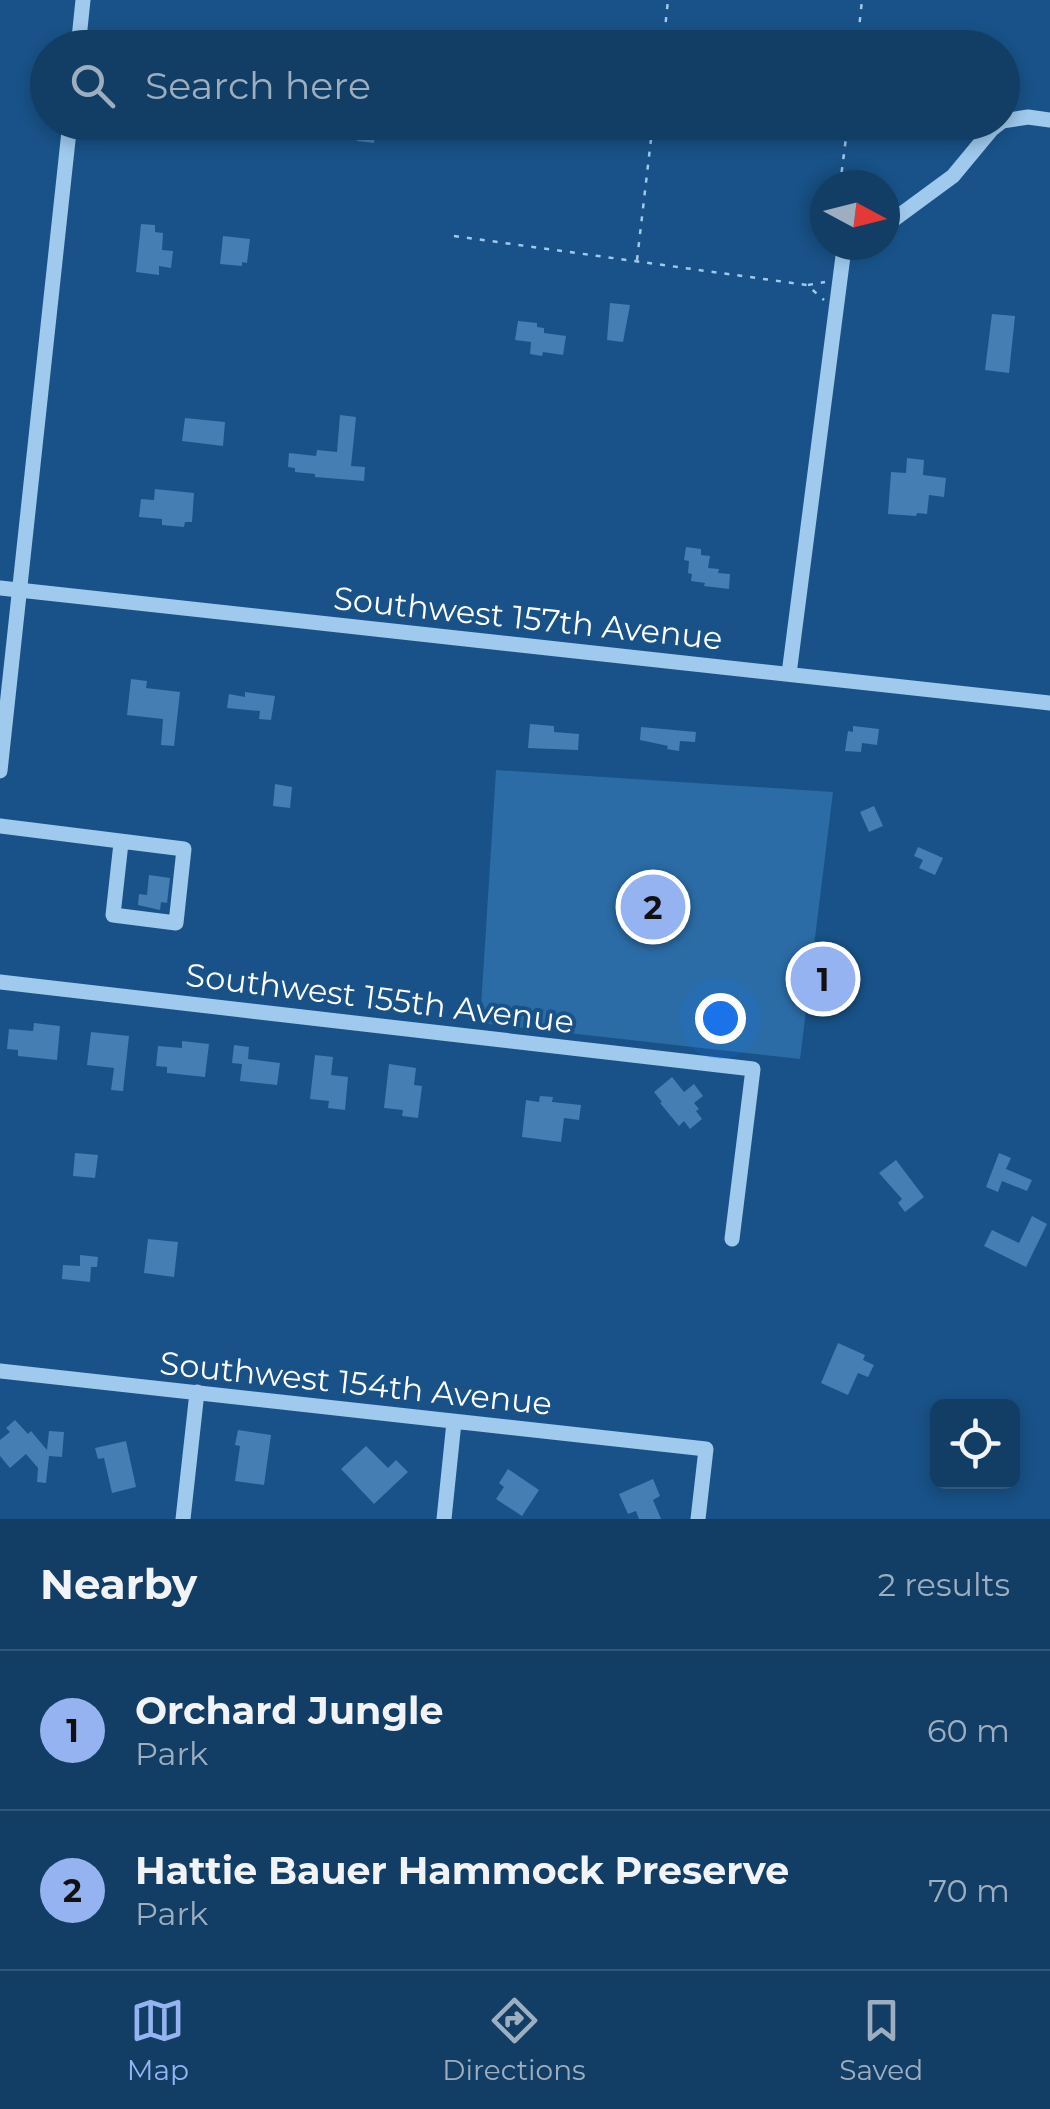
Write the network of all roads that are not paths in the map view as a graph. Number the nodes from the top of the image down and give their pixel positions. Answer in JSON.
{"nodes":[{"id":1,"x":83,"y":0,"type":"edge"},
{"id":2,"x":80,"y":30,"type":"edge"},
{"id":3,"x":1020,"y":119,"type":"edge"},
{"id":4,"x":1050,"y":120,"type":"edge"},
{"id":5,"x":68,"y":140,"type":"edge"},
{"id":6,"x":983,"y":140,"type":"edge"},
{"id":7,"x":900,"y":215,"type":"edge"},
{"id":8,"x":842,"y":260,"type":"edge"},
{"id":9,"x":0,"y":588,"type":"edge"},
{"id":10,"x":20,"y":590,"type":"junction"},
{"id":11,"x":789,"y":674,"type":"junction"},
{"id":12,"x":1050,"y":703,"type":"edge"},
{"id":13,"x":0,"y":771,"type":"edge"},
{"id":14,"x":0,"y":826,"type":"edge"},
{"id":15,"x":122,"y":843,"type":"junction"},
{"id":16,"x":0,"y":982,"type":"edge"},
{"id":17,"x":732,"y":1239,"type":"dead end"},
{"id":18,"x":0,"y":1371,"type":"edge"},
{"id":19,"x":197,"y":1392,"type":"junction"},
{"id":20,"x":454,"y":1422,"type":"junction"},
{"id":21,"x":183,"y":1519,"type":"edge"},
{"id":22,"x":444,"y":1519,"type":"edge"},
{"id":23,"x":698,"y":1519,"type":"edge"}],
"edges":[{"from":1,"to":2,"type":"street"},
{"from":3,"to":4,"type":"street"},
{"from":5,"to":10,"type":"street"},
{"from":6,"to":7,"type":"street"},
{"from":8,"to":11,"type":"street"},
{"from":9,"to":10,"type":"street","name":"Southwest 157th Avenue"},
{"from":10,"to":11,"type":"street","name":"Southwest 157th Avenue"},
{"from":10,"to":13,"type":"street"},
{"from":11,"to":12,"type":"street","name":"Southwest 157th Avenue"},
{"from":14,"to":15,"type":"street"},
{"from":15,"to":15,"type":"street"},
{"from":16,"to":17,"type":"street","name":"Southwest 155th Avenue"},
{"from":18,"to":19,"type":"street","name":"Southwest 154th Avenue"},
{"from":19,"to":20,"type":"street","name":"Southwest 154th Avenue"},
{"from":19,"to":21,"type":"street"},
{"from":20,"to":22,"type":"street"},
{"from":20,"to":23,"type":"street","name":"Southwest 154th Avenue"}]}
